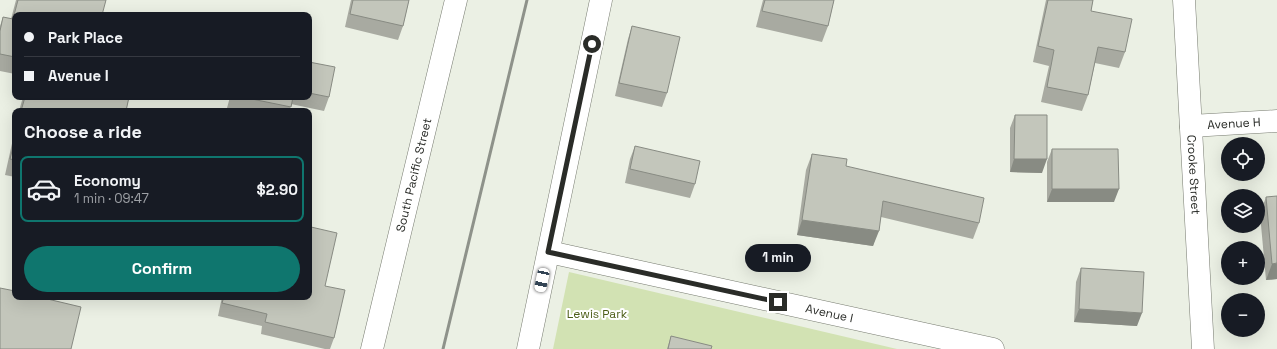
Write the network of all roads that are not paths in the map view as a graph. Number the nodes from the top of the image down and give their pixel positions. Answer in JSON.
{"nodes":[{"id":1,"x":456,"y":0,"type":"edge"},
{"id":2,"x":601,"y":0,"type":"edge"},
{"id":3,"x":1184,"y":0,"type":"edge"},
{"id":4,"x":1277,"y":121,"type":"edge"},
{"id":5,"x":1191,"y":126,"type":"junction"},
{"id":6,"x":548,"y":252,"type":"junction"},
{"id":7,"x":372,"y":349,"type":"edge"},
{"id":8,"x":528,"y":349,"type":"edge"},
{"id":9,"x":993,"y":349,"type":"edge"},
{"id":10,"x":1204,"y":349,"type":"edge"}],
"edges":[{"from":1,"to":7,"type":"street","name":"South Pacific Street"},
{"from":2,"to":6,"type":"street"},
{"from":3,"to":5,"type":"street","name":"Crooke Street"},
{"from":4,"to":5,"type":"street","name":"Avenue H"},
{"from":5,"to":10,"type":"street","name":"Crooke Street"},
{"from":6,"to":8,"type":"street"},
{"from":6,"to":9,"type":"street","name":"Avenue I"}]}
